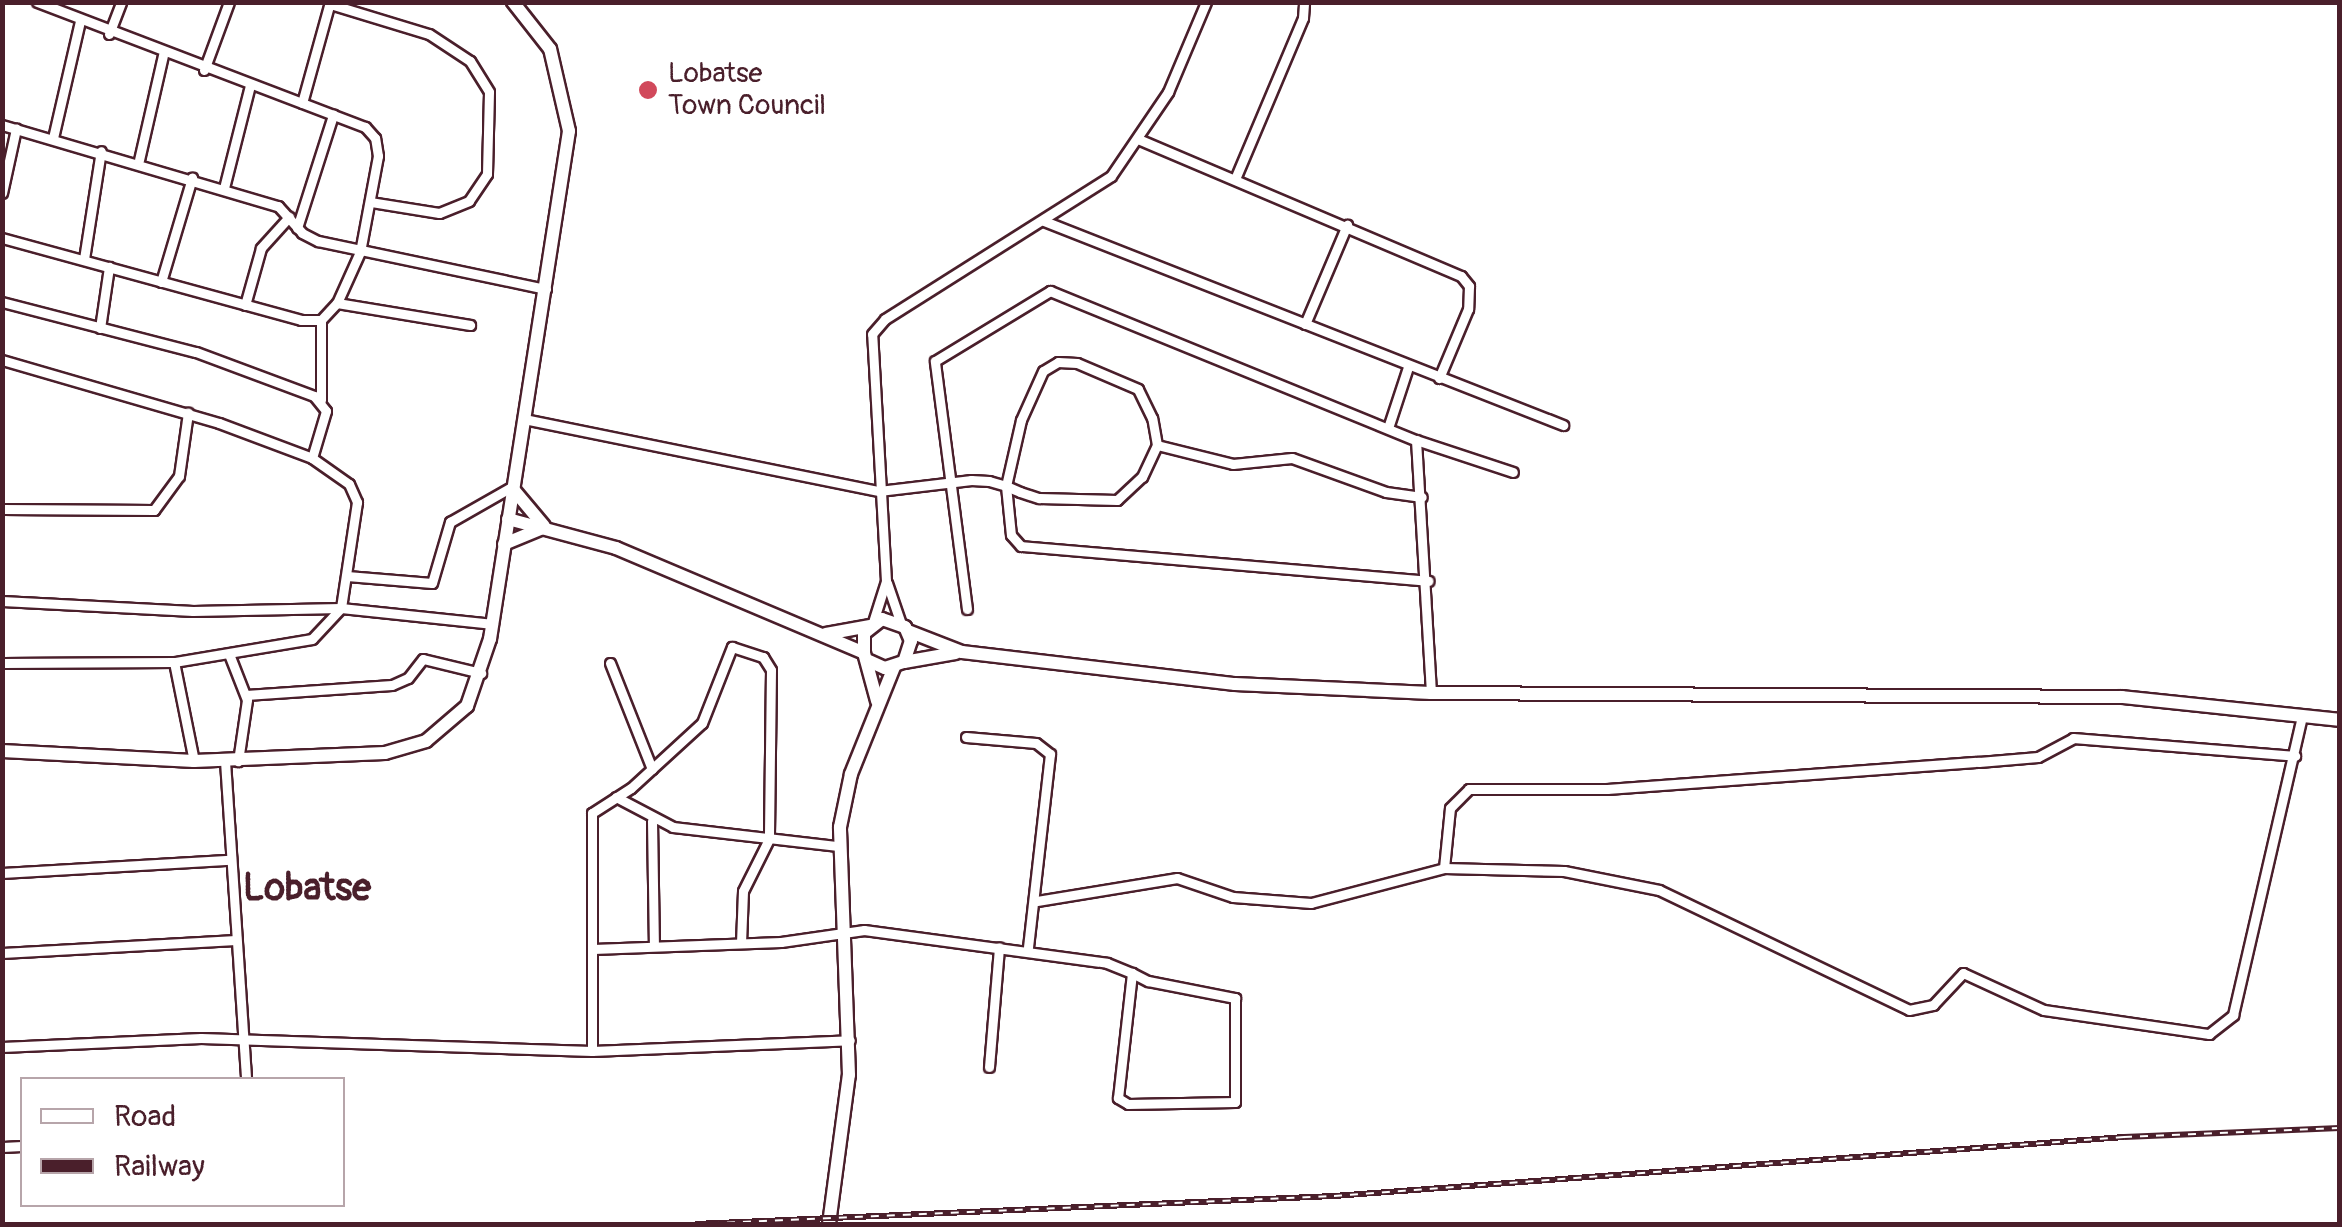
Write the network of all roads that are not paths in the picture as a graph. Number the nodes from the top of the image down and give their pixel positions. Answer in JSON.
{"nodes":[{"id":1,"x":37,"y":2,"type":"edge"},
{"id":2,"x":120,"y":2,"type":"edge"},
{"id":3,"x":229,"y":2,"type":"edge"},
{"id":4,"x":514,"y":2,"type":"edge"},
{"id":5,"x":1206,"y":2,"type":"edge"},
{"id":6,"x":1304,"y":2,"type":"edge"},
{"id":7,"x":330,"y":4,"type":"edge"},
{"id":8,"x":80,"y":22,"type":"junction"},
{"id":9,"x":109,"y":34,"type":"junction"},
{"id":10,"x":163,"y":55,"type":"junction"},
{"id":11,"x":204,"y":70,"type":"junction"},
{"id":12,"x":250,"y":84,"type":"junction"},
{"id":13,"x":302,"y":103,"type":"junction"},
{"id":14,"x":332,"y":115,"type":"junction"},
{"id":15,"x":2,"y":126,"type":"edge"},
{"id":16,"x":16,"y":128,"type":"junction"},
{"id":17,"x":53,"y":138,"type":"junction"},
{"id":18,"x":1138,"y":139,"type":"junction"},
{"id":19,"x":101,"y":151,"type":"junction"},
{"id":20,"x":139,"y":160,"type":"junction"},
{"id":21,"x":192,"y":178,"type":"junction"},
{"id":22,"x":1235,"y":180,"type":"junction"},
{"id":23,"x":224,"y":188,"type":"junction"},
{"id":24,"x":2,"y":193,"type":"edge"},
{"id":25,"x":370,"y":202,"type":"junction"},
{"id":26,"x":289,"y":218,"type":"junction"},
{"id":27,"x":1044,"y":220,"type":"junction"},
{"id":28,"x":1346,"y":225,"type":"junction"},
{"id":29,"x":297,"y":228,"type":"junction"},
{"id":30,"x":2,"y":238,"type":"edge"},
{"id":31,"x":360,"y":252,"type":"junction"},
{"id":32,"x":84,"y":259,"type":"junction"},
{"id":33,"x":109,"y":267,"type":"junction"},
{"id":34,"x":161,"y":282,"type":"junction"},
{"id":35,"x":546,"y":289,"type":"junction"},
{"id":36,"x":2,"y":302,"type":"edge"},
{"id":37,"x":337,"y":303,"type":"junction"},
{"id":38,"x":244,"y":305,"type":"junction"},
{"id":39,"x":321,"y":320,"type":"junction"},
{"id":40,"x":1305,"y":324,"type":"junction"},
{"id":41,"x":470,"y":325,"type":"dead end"},
{"id":42,"x":100,"y":328,"type":"junction"},
{"id":43,"x":2,"y":360,"type":"edge"},
{"id":44,"x":1408,"y":367,"type":"junction"},
{"id":45,"x":1439,"y":378,"type":"junction"},
{"id":46,"x":321,"y":400,"type":"junction"},
{"id":47,"x":188,"y":413,"type":"junction"},
{"id":48,"x":524,"y":419,"type":"junction"},
{"id":49,"x":1562,"y":425,"type":"dead end"},
{"id":50,"x":1388,"y":428,"type":"junction"},
{"id":51,"x":1416,"y":440,"type":"junction"},
{"id":52,"x":1157,"y":444,"type":"junction"},
{"id":53,"x":312,"y":458,"type":"junction"},
{"id":54,"x":1513,"y":472,"type":"dead end"},
{"id":55,"x":946,"y":481,"type":"junction"},
{"id":56,"x":513,"y":486,"type":"junction"},
{"id":57,"x":1006,"y":486,"type":"junction"},
{"id":58,"x":879,"y":491,"type":"junction"},
{"id":59,"x":1422,"y":496,"type":"junction"},
{"id":60,"x":2,"y":509,"type":"edge"},
{"id":61,"x":508,"y":518,"type":"junction"},
{"id":62,"x":546,"y":528,"type":"junction"},
{"id":63,"x":504,"y":544,"type":"junction"},
{"id":64,"x":347,"y":576,"type":"junction"},
{"id":65,"x":886,"y":581,"type":"junction"},
{"id":66,"x":1429,"y":582,"type":"junction"},
{"id":67,"x":2,"y":600,"type":"edge"},
{"id":68,"x":341,"y":608,"type":"junction"},
{"id":69,"x":967,"y":609,"type":"dead end"},
{"id":70,"x":493,"y":624,"type":"junction"},
{"id":71,"x":871,"y":624,"type":"junction"},
{"id":72,"x":904,"y":627,"type":"junction"},
{"id":73,"x":826,"y":634,"type":"junction"},
{"id":74,"x":962,"y":652,"type":"junction"},
{"id":75,"x":230,"y":654,"type":"junction"},
{"id":76,"x":866,"y":657,"type":"junction"},
{"id":77,"x":174,"y":662,"type":"junction"},
{"id":78,"x":2,"y":663,"type":"edge"},
{"id":79,"x":610,"y":664,"type":"dead end"},
{"id":80,"x":899,"y":664,"type":"junction"},
{"id":81,"x":481,"y":673,"type":"junction"},
{"id":82,"x":1432,"y":692,"type":"junction"},
{"id":83,"x":246,"y":695,"type":"junction"},
{"id":84,"x":877,"y":702,"type":"junction"},
{"id":85,"x":2302,"y":714,"type":"junction"},
{"id":86,"x":2340,"y":720,"type":"edge"},
{"id":87,"x":966,"y":738,"type":"dead end"},
{"id":88,"x":2,"y":751,"type":"edge"},
{"id":89,"x":2295,"y":756,"type":"junction"},
{"id":90,"x":231,"y":761,"type":"junction"},
{"id":91,"x":194,"y":762,"type":"junction"},
{"id":92,"x":652,"y":769,"type":"junction"},
{"id":93,"x":616,"y":797,"type":"junction"},
{"id":94,"x":652,"y":820,"type":"junction"},
{"id":95,"x":769,"y":839,"type":"junction"},
{"id":96,"x":838,"y":846,"type":"junction"},
{"id":97,"x":230,"y":860,"type":"junction"},
{"id":98,"x":1444,"y":868,"type":"junction"},
{"id":99,"x":2,"y":873,"type":"edge"},
{"id":100,"x":1038,"y":901,"type":"junction"},
{"id":101,"x":842,"y":934,"type":"junction"},
{"id":102,"x":236,"y":940,"type":"junction"},
{"id":103,"x":741,"y":943,"type":"junction"},
{"id":104,"x":654,"y":946,"type":"junction"},
{"id":105,"x":999,"y":947,"type":"junction"},
{"id":106,"x":593,"y":948,"type":"junction"},
{"id":107,"x":1028,"y":948,"type":"junction"},
{"id":108,"x":2,"y":953,"type":"edge"},
{"id":109,"x":1132,"y":973,"type":"junction"},
{"id":110,"x":244,"y":1038,"type":"junction"},
{"id":111,"x":850,"y":1040,"type":"junction"},
{"id":112,"x":2,"y":1047,"type":"edge"},
{"id":113,"x":592,"y":1051,"type":"junction"},
{"id":114,"x":989,"y":1067,"type":"dead end"},
{"id":115,"x":246,"y":1077,"type":"edge"},
{"id":116,"x":828,"y":1224,"type":"edge"}],
"edges":[{"from":1,"to":8,"type":"street"},
{"from":2,"to":9,"type":"street"},
{"from":3,"to":11,"type":"street"},
{"from":4,"to":35,"type":"main road"},
{"from":5,"to":18,"type":"street"},
{"from":6,"to":22,"type":"street"},
{"from":7,"to":13,"type":"street"},
{"from":7,"to":25,"type":"street"},
{"from":8,"to":9,"type":"street"},
{"from":8,"to":17,"type":"street"},
{"from":9,"to":10,"type":"street"},
{"from":10,"to":11,"type":"street"},
{"from":10,"to":20,"type":"street"},
{"from":11,"to":12,"type":"street"},
{"from":12,"to":13,"type":"street"},
{"from":12,"to":23,"type":"street"},
{"from":13,"to":14,"type":"street"},
{"from":14,"to":25,"type":"street"},
{"from":14,"to":29,"type":"street"},
{"from":15,"to":16,"type":"street"},
{"from":16,"to":17,"type":"street"},
{"from":16,"to":24,"type":"street"},
{"from":17,"to":19,"type":"street"},
{"from":18,"to":22,"type":"street"},
{"from":18,"to":27,"type":"street"},
{"from":19,"to":20,"type":"street"},
{"from":19,"to":32,"type":"street"},
{"from":20,"to":21,"type":"street"},
{"from":21,"to":23,"type":"street"},
{"from":21,"to":34,"type":"street"},
{"from":22,"to":28,"type":"street"},
{"from":23,"to":26,"type":"street"},
{"from":25,"to":31,"type":"street"},
{"from":26,"to":29,"type":"street"},
{"from":26,"to":38,"type":"street"},
{"from":27,"to":40,"type":"street"},
{"from":27,"to":58,"type":"street"},
{"from":28,"to":40,"type":"street"},
{"from":28,"to":45,"type":"street"},
{"from":29,"to":31,"type":"street"},
{"from":30,"to":32,"type":"street"},
{"from":31,"to":35,"type":"street"},
{"from":31,"to":37,"type":"street"},
{"from":32,"to":33,"type":"street"},
{"from":33,"to":34,"type":"street"},
{"from":33,"to":42,"type":"street"},
{"from":34,"to":38,"type":"street"},
{"from":35,"to":48,"type":"main road"},
{"from":36,"to":42,"type":"street"},
{"from":37,"to":39,"type":"street"},
{"from":37,"to":41,"type":"street"},
{"from":38,"to":39,"type":"street"},
{"from":39,"to":46,"type":"street"},
{"from":40,"to":44,"type":"street"},
{"from":42,"to":46,"type":"street"},
{"from":43,"to":47,"type":"street"},
{"from":44,"to":45,"type":"street"},
{"from":44,"to":50,"type":"street"},
{"from":45,"to":49,"type":"street"},
{"from":46,"to":53,"type":"street"},
{"from":47,"to":53,"type":"street"},
{"from":47,"to":60,"type":"street"},
{"from":48,"to":56,"type":"main road"},
{"from":48,"to":58,"type":"street"},
{"from":50,"to":51,"type":"street"},
{"from":50,"to":55,"type":"street"},
{"from":51,"to":54,"type":"street"},
{"from":51,"to":59,"type":"street"},
{"from":52,"to":57,"type":"street"},
{"from":52,"to":57,"type":"street"},
{"from":52,"to":59,"type":"street"},
{"from":53,"to":64,"type":"street"},
{"from":55,"to":57,"type":"street"},
{"from":55,"to":58,"type":"street"},
{"from":55,"to":69,"type":"street"},
{"from":56,"to":61,"type":"main road"},
{"from":56,"to":62,"type":"main road"},
{"from":56,"to":64,"type":"street"},
{"from":57,"to":66,"type":"street"},
{"from":58,"to":65,"type":"street"},
{"from":59,"to":66,"type":"street"},
{"from":61,"to":62,"type":"main road"},
{"from":61,"to":63,"type":"main road"},
{"from":62,"to":63,"type":"main road"},
{"from":62,"to":73,"type":"main road"},
{"from":63,"to":70,"type":"main road"},
{"from":64,"to":68,"type":"street"},
{"from":65,"to":71,"type":"street"},
{"from":65,"to":72,"type":"street"},
{"from":66,"to":82,"type":"street"},
{"from":67,"to":68,"type":"street"},
{"from":68,"to":70,"type":"street"},
{"from":68,"to":75,"type":"street"},
{"from":70,"to":81,"type":"main road"},
{"from":71,"to":72,"type":"main road"},
{"from":71,"to":73,"type":"main road"},
{"from":71,"to":76,"type":"main road"},
{"from":72,"to":74,"type":"main road"},
{"from":72,"to":80,"type":"main road"},
{"from":73,"to":76,"type":"main road"},
{"from":74,"to":80,"type":"main road"},
{"from":74,"to":82,"type":"main road"},
{"from":75,"to":77,"type":"street"},
{"from":75,"to":83,"type":"street"},
{"from":76,"to":80,"type":"main road"},
{"from":76,"to":84,"type":"main road"},
{"from":77,"to":78,"type":"street"},
{"from":77,"to":91,"type":"street"},
{"from":79,"to":92,"type":"street"},
{"from":80,"to":84,"type":"main road"},
{"from":81,"to":83,"type":"street"},
{"from":81,"to":90,"type":"main road"},
{"from":82,"to":85,"type":"main road"},
{"from":83,"to":90,"type":"street"},
{"from":84,"to":96,"type":"main road"},
{"from":85,"to":86,"type":"main road"},
{"from":85,"to":89,"type":"street"},
{"from":87,"to":100,"type":"street"},
{"from":88,"to":91,"type":"main road"},
{"from":89,"to":98,"type":"street"},
{"from":89,"to":98,"type":"street"},
{"from":90,"to":91,"type":"main road"},
{"from":90,"to":97,"type":"street"},
{"from":92,"to":93,"type":"street"},
{"from":92,"to":95,"type":"street"},
{"from":93,"to":94,"type":"street"},
{"from":93,"to":106,"type":"street"},
{"from":94,"to":95,"type":"street"},
{"from":94,"to":104,"type":"street"},
{"from":95,"to":96,"type":"street"},
{"from":95,"to":103,"type":"street"},
{"from":96,"to":101,"type":"main road"},
{"from":97,"to":99,"type":"street"},
{"from":97,"to":102,"type":"street"},
{"from":98,"to":100,"type":"street"},
{"from":100,"to":107,"type":"street"},
{"from":101,"to":103,"type":"street"},
{"from":101,"to":105,"type":"street"},
{"from":101,"to":111,"type":"main road"},
{"from":102,"to":108,"type":"street"},
{"from":102,"to":110,"type":"street"},
{"from":103,"to":104,"type":"street"},
{"from":104,"to":106,"type":"street"},
{"from":105,"to":107,"type":"street"},
{"from":105,"to":114,"type":"street"},
{"from":106,"to":113,"type":"street"},
{"from":107,"to":109,"type":"street"},
{"from":109,"to":109,"type":"street"},
{"from":110,"to":112,"type":"street"},
{"from":110,"to":113,"type":"street"},
{"from":110,"to":115,"type":"street"},
{"from":111,"to":113,"type":"street"},
{"from":111,"to":116,"type":"main road"}]}
